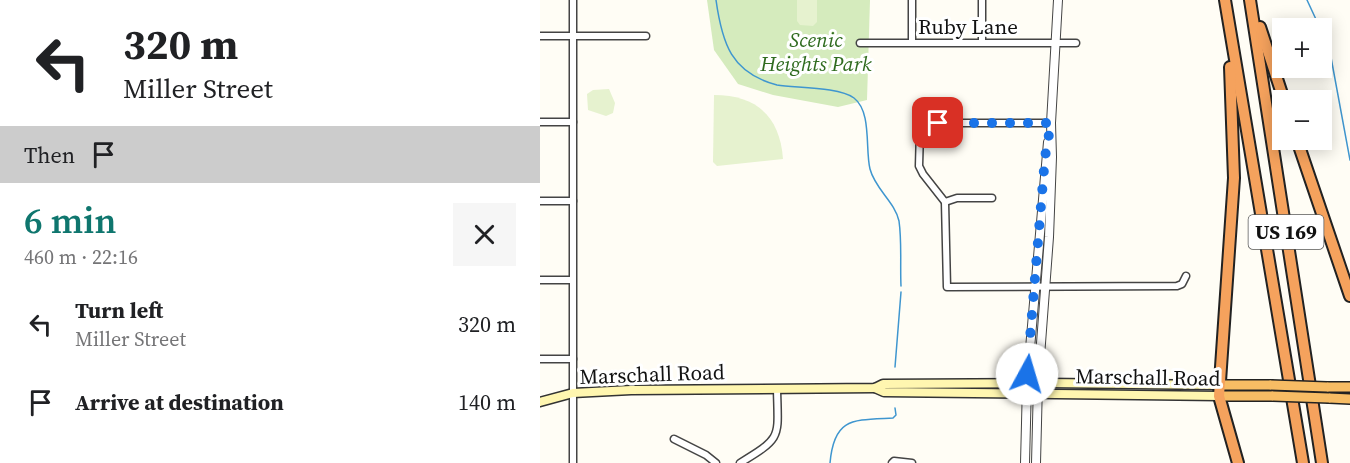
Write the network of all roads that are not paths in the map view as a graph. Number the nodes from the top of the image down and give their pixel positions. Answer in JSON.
{"nodes":[{"id":1,"x":573,"y":0,"type":"edge"},
{"id":2,"x":912,"y":0,"type":"edge"},
{"id":3,"x":982,"y":0,"type":"edge"},
{"id":4,"x":1058,"y":0,"type":"edge"},
{"id":5,"x":1225,"y":0,"type":"edge"},
{"id":6,"x":1252,"y":0,"type":"edge"},
{"id":7,"x":1228,"y":22,"type":"junction"},
{"id":8,"x":573,"y":35,"type":"junction"},
{"id":9,"x":540,"y":36,"type":"edge"},
{"id":10,"x":646,"y":36,"type":"dead end"},
{"id":11,"x":912,"y":42,"type":"junction"},
{"id":12,"x":982,"y":42,"type":"junction"},
{"id":13,"x":860,"y":43,"type":"dead end"},
{"id":14,"x":1055,"y":43,"type":"junction"},
{"id":15,"x":1076,"y":43,"type":"dead end"},
{"id":16,"x":1281,"y":90,"type":"edge"},
{"id":17,"x":540,"y":122,"type":"edge"},
{"id":18,"x":573,"y":122,"type":"junction"},
{"id":19,"x":1051,"y":123,"type":"junction"},
{"id":20,"x":1300,"y":150,"type":"edge"},
{"id":21,"x":992,"y":198,"type":"dead end"},
{"id":22,"x":540,"y":201,"type":"edge"},
{"id":23,"x":573,"y":201,"type":"junction"},
{"id":24,"x":945,"y":202,"type":"junction"},
{"id":25,"x":1186,"y":276,"type":"dead end"},
{"id":26,"x":540,"y":280,"type":"edge"},
{"id":27,"x":572,"y":280,"type":"junction"},
{"id":28,"x":1036,"y":287,"type":"junction"},
{"id":29,"x":1046,"y":287,"type":"junction"},
{"id":30,"x":1350,"y":296,"type":"edge"},
{"id":31,"x":540,"y":359,"type":"edge"},
{"id":32,"x":573,"y":359,"type":"junction"},
{"id":33,"x":1027,"y":383,"type":"junction"},
{"id":34,"x":1038,"y":383,"type":"junction"},
{"id":35,"x":1350,"y":387,"type":"edge"},
{"id":36,"x":874,"y":388,"type":"junction"},
{"id":37,"x":777,"y":389,"type":"junction"},
{"id":38,"x":1219,"y":390,"type":"junction"},
{"id":39,"x":573,"y":393,"type":"junction"},
{"id":40,"x":1026,"y":394,"type":"junction"},
{"id":41,"x":1038,"y":394,"type":"junction"},
{"id":42,"x":1350,"y":399,"type":"edge"},
{"id":43,"x":540,"y":402,"type":"edge"},
{"id":44,"x":674,"y":439,"type":"dead end"},
{"id":45,"x":573,"y":463,"type":"edge"},
{"id":46,"x":716,"y":463,"type":"edge"},
{"id":47,"x":740,"y":463,"type":"edge"},
{"id":48,"x":892,"y":463,"type":"edge"},
{"id":49,"x":912,"y":463,"type":"edge"},
{"id":50,"x":1025,"y":463,"type":"edge"},
{"id":51,"x":1036,"y":463,"type":"edge"},
{"id":52,"x":1238,"y":463,"type":"edge"},
{"id":53,"x":1303,"y":463,"type":"edge"},
{"id":54,"x":1322,"y":463,"type":"edge"}],
"edges":[{"from":1,"to":8,"type":"street"},
{"from":2,"to":11,"type":"street"},
{"from":3,"to":12,"type":"street"},
{"from":4,"to":14,"type":"street"},
{"from":5,"to":7,"type":"highway","number":"US 169"},
{"from":6,"to":16,"type":"highway"},
{"from":6,"to":54,"type":"highway","number":"US 169"},
{"from":7,"to":38,"type":"highway"},
{"from":7,"to":53,"type":"highway","number":"US 169"},
{"from":8,"to":9,"type":"street"},
{"from":8,"to":10,"type":"street"},
{"from":8,"to":18,"type":"street"},
{"from":11,"to":12,"type":"street","name":"Ruby Lane"},
{"from":11,"to":13,"type":"street","name":"Ruby Lane"},
{"from":12,"to":14,"type":"street","name":"Ruby Lane"},
{"from":14,"to":15,"type":"street","name":"Ruby Lane"},
{"from":14,"to":19,"type":"street"},
{"from":17,"to":18,"type":"street"},
{"from":18,"to":23,"type":"street"},
{"from":19,"to":24,"type":"street"},
{"from":19,"to":28,"type":"street"},
{"from":19,"to":29,"type":"street"},
{"from":20,"to":30,"type":"highway"},
{"from":21,"to":24,"type":"street"},
{"from":22,"to":23,"type":"street"},
{"from":23,"to":27,"type":"street"},
{"from":24,"to":28,"type":"street"},
{"from":25,"to":29,"type":"street"},
{"from":26,"to":27,"type":"street"},
{"from":27,"to":32,"type":"street"},
{"from":28,"to":29,"type":"street"},
{"from":28,"to":33,"type":"street"},
{"from":29,"to":34,"type":"street"},
{"from":31,"to":32,"type":"street"},
{"from":32,"to":39,"type":"street"},
{"from":33,"to":34,"type":"main road","name":"Marschall Road"},
{"from":33,"to":36,"type":"main road","name":"Marschall Road"},
{"from":33,"to":40,"type":"street"},
{"from":34,"to":38,"type":"main road","name":"Marschall Road"},
{"from":34,"to":41,"type":"street"},
{"from":35,"to":38,"type":"highway","name":"Marschall Road","bridge":true},
{"from":36,"to":37,"type":"main road","name":"Marschall Road"},
{"from":36,"to":40,"type":"main road","name":"Marschall Road"},
{"from":37,"to":39,"type":"main road","name":"Marschall Road"},
{"from":37,"to":47,"type":"street"},
{"from":38,"to":41,"type":"main road","name":"Marschall Road"},
{"from":38,"to":42,"type":"highway","name":"Marschall Road","bridge":true},
{"from":38,"to":52,"type":"highway"},
{"from":39,"to":43,"type":"main road","name":"Marschall Road"},
{"from":39,"to":45,"type":"street"},
{"from":40,"to":41,"type":"main road","name":"Marschall Road"},
{"from":40,"to":50,"type":"street"},
{"from":41,"to":51,"type":"street"},
{"from":44,"to":46,"type":"street"},
{"from":48,"to":49,"type":"street"}]}
